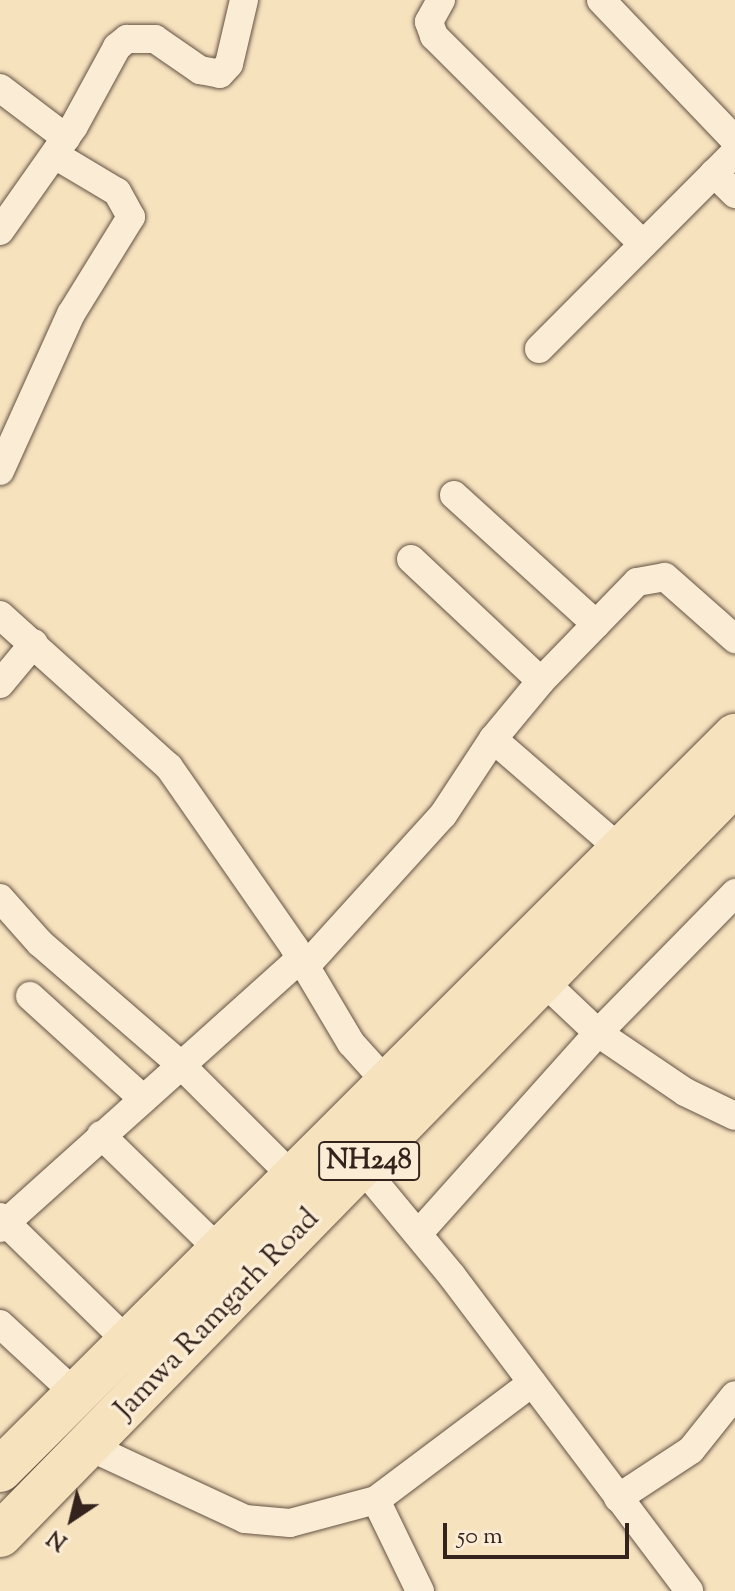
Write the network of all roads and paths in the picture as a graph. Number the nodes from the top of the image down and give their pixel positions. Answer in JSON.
{"nodes":[{"id":1,"x":244,"y":0,"type":"edge"},
{"id":2,"x":441,"y":0,"type":"edge"},
{"id":3,"x":601,"y":0,"type":"edge"},
{"id":4,"x":0,"y":88,"type":"edge"},
{"id":5,"x":735,"y":140,"type":"edge"},
{"id":6,"x":60,"y":146,"type":"junction"},
{"id":7,"x":735,"y":152,"type":"edge"},
{"id":8,"x":714,"y":173,"type":"junction"},
{"id":9,"x":735,"y":194,"type":"edge"},
{"id":10,"x":0,"y":231,"type":"edge"},
{"id":11,"x":643,"y":244,"type":"junction"},
{"id":12,"x":539,"y":349,"type":"dead end"},
{"id":13,"x":0,"y":471,"type":"edge"},
{"id":14,"x":454,"y":495,"type":"dead end"},
{"id":15,"x":411,"y":559,"type":"dead end"},
{"id":16,"x":0,"y":615,"type":"edge"},
{"id":17,"x":596,"y":624,"type":"junction"},
{"id":18,"x":735,"y":639,"type":"edge"},
{"id":19,"x":34,"y":643,"type":"junction"},
{"id":20,"x":541,"y":681,"type":"junction"},
{"id":21,"x":0,"y":684,"type":"edge"},
{"id":22,"x":735,"y":736,"type":"edge"},
{"id":23,"x":493,"y":739,"type":"junction"},
{"id":24,"x":735,"y":783,"type":"edge"},
{"id":25,"x":619,"y":848,"type":"junction"},
{"id":26,"x":735,"y":893,"type":"edge"},
{"id":27,"x":0,"y":898,"type":"edge"},
{"id":28,"x":302,"y":963,"type":"junction"},
{"id":29,"x":542,"y":980,"type":"junction"},
{"id":30,"x":30,"y":996,"type":"dead end"},
{"id":31,"x":598,"y":1033,"type":"junction"},
{"id":32,"x":181,"y":1065,"type":"junction"},
{"id":33,"x":387,"y":1083,"type":"junction"},
{"id":34,"x":143,"y":1099,"type":"junction"},
{"id":35,"x":735,"y":1116,"type":"edge"},
{"id":36,"x":332,"y":1134,"type":"junction"},
{"id":37,"x":101,"y":1135,"type":"junction"},
{"id":38,"x":363,"y":1167,"type":"junction"},
{"id":39,"x":291,"y":1175,"type":"junction"},
{"id":40,"x":2,"y":1223,"type":"edge"},
{"id":41,"x":418,"y":1234,"type":"junction"},
{"id":42,"x":217,"y":1248,"type":"junction"},
{"id":43,"x":0,"y":1324,"type":"edge"},
{"id":44,"x":129,"y":1343,"type":"junction"},
{"id":45,"x":532,"y":1383,"type":"junction"},
{"id":46,"x":77,"y":1395,"type":"junction"},
{"id":47,"x":735,"y":1395,"type":"edge"},
{"id":48,"x":90,"y":1447,"type":"junction"},
{"id":49,"x":3,"y":1460,"type":"edge"},
{"id":50,"x":618,"y":1498,"type":"junction"},
{"id":51,"x":376,"y":1500,"type":"junction"},
{"id":52,"x":0,"y":1535,"type":"edge"},
{"id":53,"x":420,"y":1591,"type":"edge"},
{"id":54,"x":689,"y":1591,"type":"edge"}],
"edges":[{"from":1,"to":6,"type":"street"},
{"from":2,"to":11,"type":"street"},
{"from":3,"to":5,"type":"street"},
{"from":4,"to":6,"type":"street"},
{"from":6,"to":10,"type":"street"},
{"from":6,"to":13,"type":"street"},
{"from":7,"to":8,"type":"street"},
{"from":8,"to":9,"type":"street"},
{"from":8,"to":11,"type":"street"},
{"from":11,"to":12,"type":"street"},
{"from":14,"to":17,"type":"street"},
{"from":15,"to":20,"type":"street"},
{"from":16,"to":19,"type":"street"},
{"from":17,"to":18,"type":"street"},
{"from":17,"to":20,"type":"street"},
{"from":19,"to":21,"type":"street"},
{"from":19,"to":28,"type":"street"},
{"from":20,"to":23,"type":"street"},
{"from":22,"to":25,"type":"highway","name":"Jamwa Ramgarh Road","number":"NH248"},
{"from":23,"to":25,"type":"street"},
{"from":23,"to":28,"type":"street"},
{"from":24,"to":29,"type":"highway","name":"Jamwa Ramgarh Road","number":"NH248"},
{"from":25,"to":33,"type":"highway","name":"Jamwa Ramgarh Road","number":"NH248"},
{"from":26,"to":31,"type":"street"},
{"from":27,"to":32,"type":"street"},
{"from":28,"to":32,"type":"street"},
{"from":28,"to":33,"type":"street"},
{"from":29,"to":31,"type":"street"},
{"from":29,"to":38,"type":"highway","name":"Jamwa Ramgarh Road","number":"NH248"},
{"from":30,"to":34,"type":"street"},
{"from":31,"to":35,"type":"street"},
{"from":31,"to":41,"type":"street"},
{"from":32,"to":34,"type":"street"},
{"from":32,"to":39,"type":"street"},
{"from":33,"to":36,"type":"highway","name":"Jamwa Ramgarh Road","number":"NH248"},
{"from":34,"to":37,"type":"street"},
{"from":36,"to":38,"type":"street"},
{"from":36,"to":39,"type":"highway","name":"Jamwa Ramgarh Road","number":"NH248"},
{"from":37,"to":40,"type":"street"},
{"from":37,"to":42,"type":"street"},
{"from":38,"to":41,"type":"street"},
{"from":38,"to":48,"type":"highway","name":"Jamwa Ramgarh Road","number":"NH248"},
{"from":39,"to":42,"type":"highway","name":"Jamwa Ramgarh Road","number":"NH248"},
{"from":40,"to":44,"type":"street"},
{"from":41,"to":45,"type":"street"},
{"from":42,"to":44,"type":"highway","name":"Jamwa Ramgarh Road","number":"NH248"},
{"from":43,"to":46,"type":"street"},
{"from":44,"to":46,"type":"highway","name":"Jamwa Ramgarh Road","number":"NH248"},
{"from":45,"to":50,"type":"street"},
{"from":45,"to":51,"type":"street"},
{"from":46,"to":49,"type":"highway","name":"Jamwa Ramgarh Road","number":"NH248"},
{"from":47,"to":50,"type":"street"},
{"from":48,"to":51,"type":"street"},
{"from":48,"to":52,"type":"highway","name":"Jamwa Ramgarh Road","number":"NH248"},
{"from":50,"to":54,"type":"street"},
{"from":51,"to":53,"type":"street"}]}
